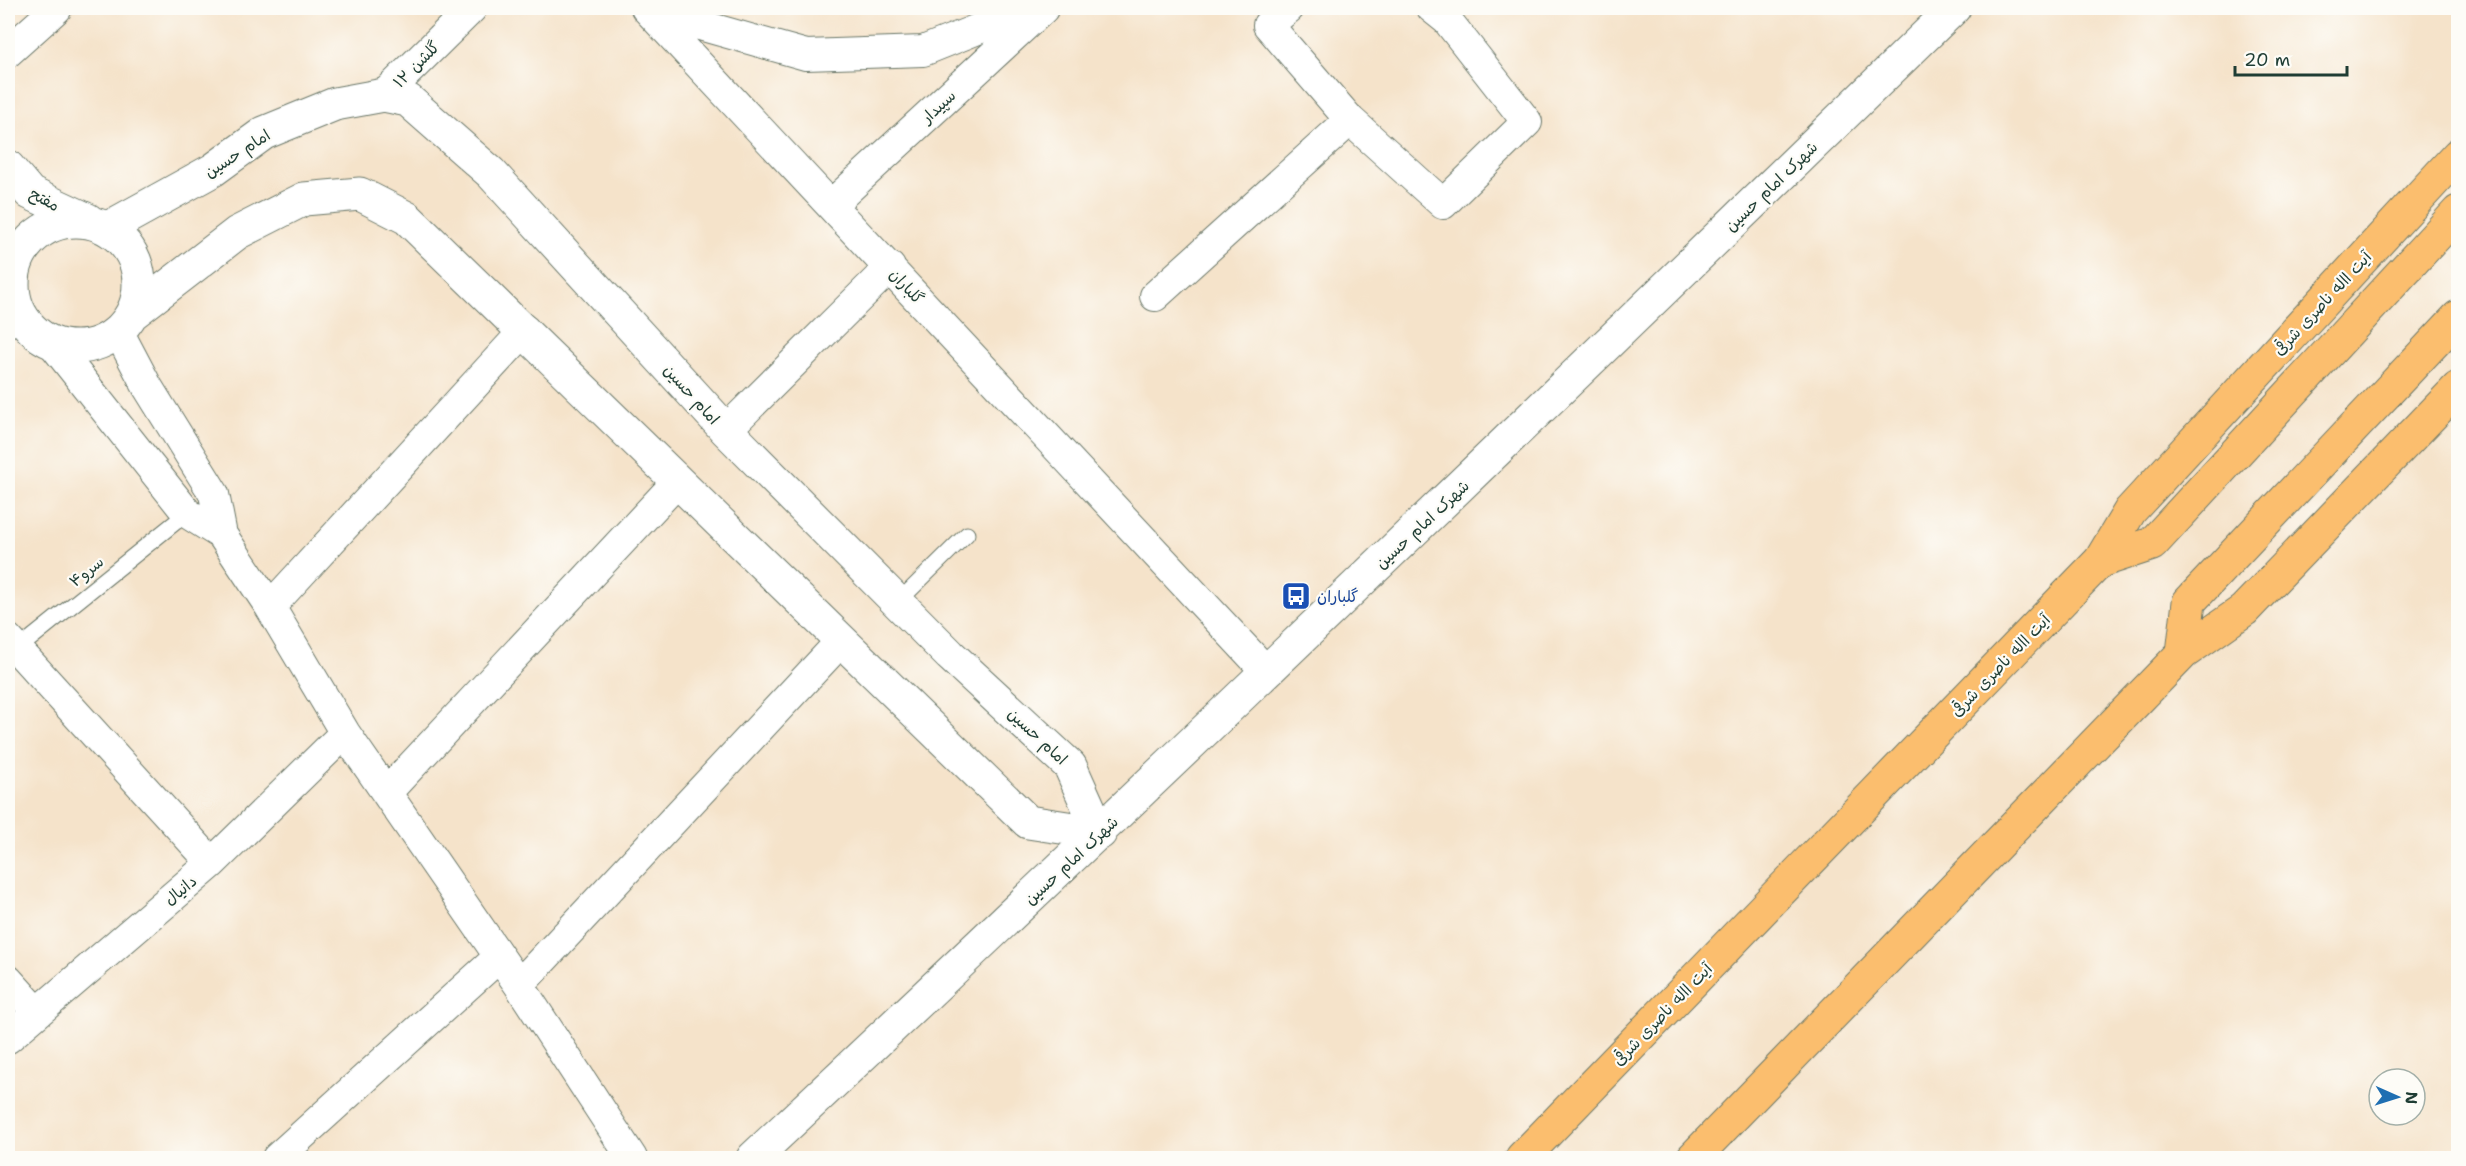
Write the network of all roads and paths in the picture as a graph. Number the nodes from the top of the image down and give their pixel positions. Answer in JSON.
{"nodes":[{"id":1,"x":57,"y":8,"type":"edge"},
{"id":2,"x":472,"y":8,"type":"edge"},
{"id":3,"x":646,"y":8,"type":"edge"},
{"id":4,"x":1030,"y":8,"type":"edge"},
{"id":5,"x":1045,"y":8,"type":"edge"},
{"id":6,"x":1289,"y":8,"type":"edge"},
{"id":7,"x":1954,"y":8,"type":"edge"},
{"id":8,"x":681,"y":10,"type":"edge"},
{"id":9,"x":1446,"y":12,"type":"edge"},
{"id":10,"x":8,"y":52,"type":"edge"},
{"id":11,"x":384,"y":95,"type":"junction"},
{"id":12,"x":1350,"y":120,"type":"junction"},
{"id":13,"x":2458,"y":155,"type":"edge"},
{"id":14,"x":8,"y":167,"type":"edge"},
{"id":15,"x":831,"y":205,"type":"junction"},
{"id":16,"x":2458,"y":212,"type":"edge"},
{"id":17,"x":99,"y":225,"type":"junction"},
{"id":18,"x":890,"y":267,"type":"junction"},
{"id":19,"x":1155,"y":296,"type":"dead end"},
{"id":20,"x":11,"y":312,"type":"edge"},
{"id":21,"x":2458,"y":317,"type":"edge"},
{"id":22,"x":125,"y":322,"type":"junction"},
{"id":23,"x":525,"y":330,"type":"junction"},
{"id":24,"x":53,"y":344,"type":"junction"},
{"id":25,"x":2458,"y":388,"type":"edge"},
{"id":26,"x":726,"y":430,"type":"junction"},
{"id":27,"x":678,"y":481,"type":"junction"},
{"id":28,"x":187,"y":513,"type":"junction"},
{"id":29,"x":967,"y":534,"type":"dead end"},
{"id":30,"x":222,"y":535,"type":"junction"},
{"id":31,"x":2100,"y":561,"type":"junction"},
{"id":32,"x":898,"y":602,"type":"junction"},
{"id":33,"x":270,"y":607,"type":"junction"},
{"id":34,"x":842,"y":640,"type":"junction"},
{"id":35,"x":11,"y":649,"type":"edge"},
{"id":36,"x":2183,"y":653,"type":"junction"},
{"id":37,"x":1266,"y":671,"type":"junction"},
{"id":38,"x":345,"y":733,"type":"junction"},
{"id":39,"x":387,"y":792,"type":"junction"},
{"id":40,"x":1100,"y":833,"type":"junction"},
{"id":41,"x":212,"y":863,"type":"junction"},
{"id":42,"x":499,"y":957,"type":"junction"},
{"id":43,"x":8,"y":980,"type":"edge"},
{"id":44,"x":519,"y":985,"type":"junction"},
{"id":45,"x":37,"y":1012,"type":"junction"},
{"id":46,"x":8,"y":1038,"type":"edge"},
{"id":47,"x":277,"y":1158,"type":"edge"},
{"id":48,"x":632,"y":1158,"type":"edge"},
{"id":49,"x":753,"y":1158,"type":"edge"},
{"id":50,"x":1522,"y":1158,"type":"edge"},
{"id":51,"x":1693,"y":1158,"type":"edge"}],
"edges":[{"from":1,"to":10,"type":"street"},
{"from":2,"to":11,"type":"street","name":"گلشن ۱۲"},
{"from":3,"to":15,"type":"street","name":"گلباران"},
{"from":4,"to":8,"type":"street"},
{"from":5,"to":15,"type":"street","name":"سپیدار"},
{"from":6,"to":12,"type":"street"},
{"from":7,"to":37,"type":"street","name":"شهرک امام حسین"},
{"from":9,"to":12,"type":"street"},
{"from":11,"to":17,"type":"street","name":"امام حسین"},
{"from":11,"to":26,"type":"street","name":"امام حسین"},
{"from":12,"to":19,"type":"street"},
{"from":13,"to":31,"type":"highway","name":"آیت االه ناصری شرقی"},
{"from":14,"to":17,"type":"street","name":"مفتح"},
{"from":15,"to":18,"type":"street","name":"گلباران"},
{"from":16,"to":31,"type":"highway"},
{"from":17,"to":20,"type":"street"},
{"from":17,"to":22,"type":"street"},
{"from":18,"to":26,"type":"street"},
{"from":18,"to":37,"type":"street","name":"گلباران"},
{"from":20,"to":24,"type":"street"},
{"from":21,"to":36,"type":"highway"},
{"from":22,"to":23,"type":"street"},
{"from":22,"to":24,"type":"street"},
{"from":22,"to":30,"type":"street"},
{"from":23,"to":27,"type":"street"},
{"from":23,"to":33,"type":"street"},
{"from":24,"to":28,"type":"street"},
{"from":25,"to":36,"type":"highway"},
{"from":26,"to":32,"type":"street","name":"امام حسین"},
{"from":27,"to":34,"type":"street"},
{"from":27,"to":39,"type":"street"},
{"from":28,"to":30,"type":"street"},
{"from":28,"to":35,"type":"lane","name":"سرو۴"},
{"from":29,"to":32,"type":"lane"},
{"from":30,"to":33,"type":"street"},
{"from":31,"to":50,"type":"highway","name":"آیت االه ناصری شرقی"},
{"from":32,"to":40,"type":"street","name":"امام حسین"},
{"from":33,"to":38,"type":"street"},
{"from":34,"to":40,"type":"street"},
{"from":34,"to":44,"type":"street"},
{"from":35,"to":41,"type":"street"},
{"from":36,"to":51,"type":"highway"},
{"from":37,"to":40,"type":"street","name":"شهرک امام حسین"},
{"from":38,"to":39,"type":"street"},
{"from":38,"to":41,"type":"street","name":"دانیال"},
{"from":39,"to":42,"type":"street"},
{"from":40,"to":49,"type":"street","name":"شهرک امام حسین"},
{"from":41,"to":45,"type":"street","name":"دانیال"},
{"from":42,"to":44,"type":"street"},
{"from":42,"to":47,"type":"street"},
{"from":43,"to":45,"type":"street"},
{"from":44,"to":48,"type":"street"},
{"from":45,"to":46,"type":"street","name":"دانیال"}]}
